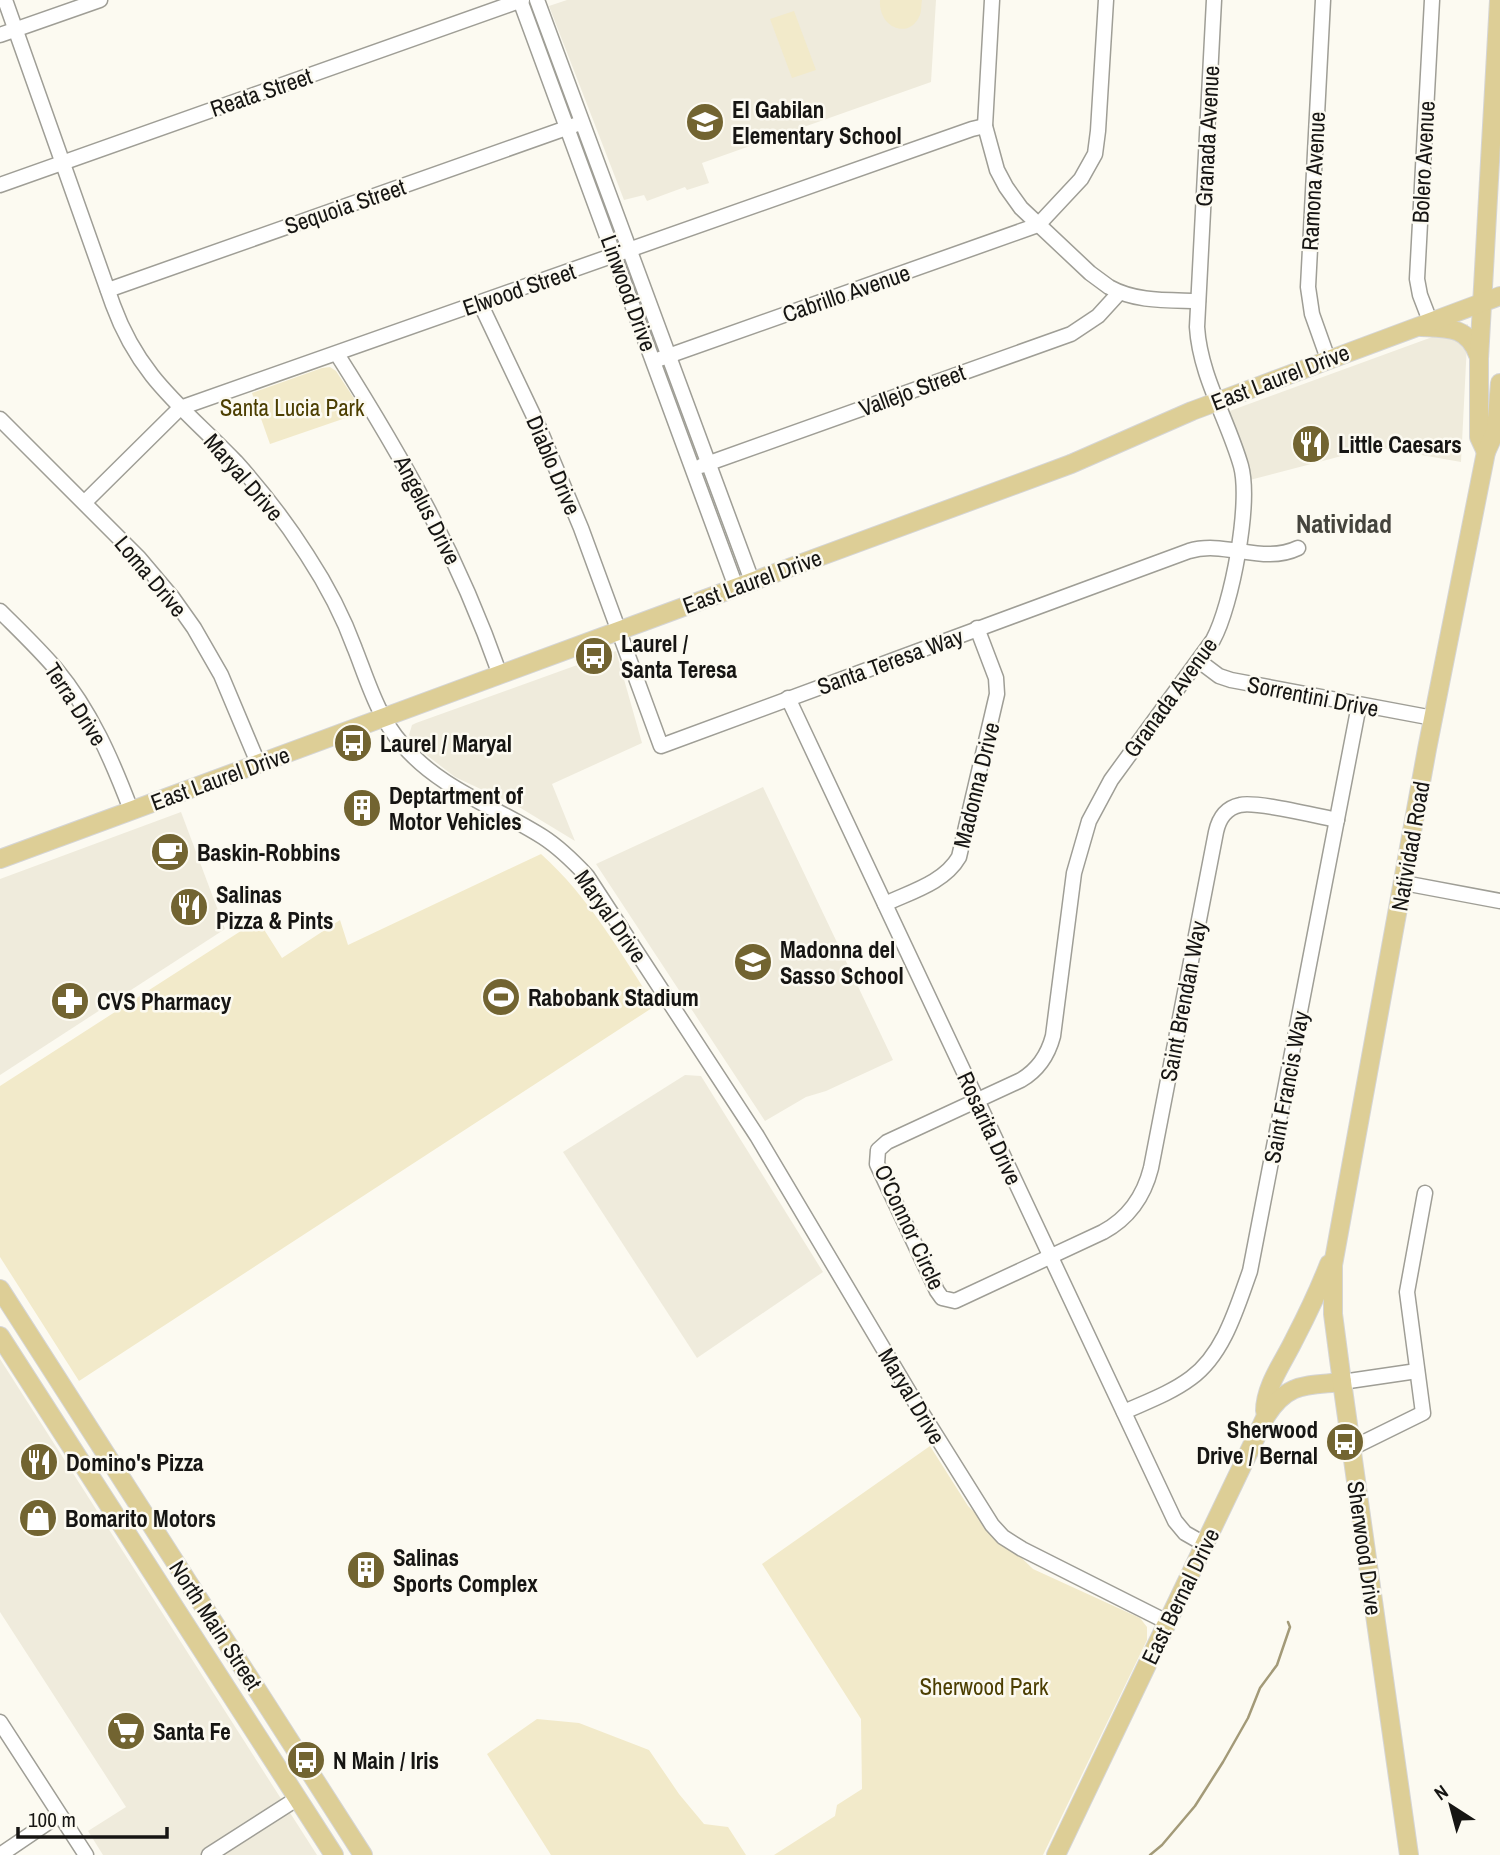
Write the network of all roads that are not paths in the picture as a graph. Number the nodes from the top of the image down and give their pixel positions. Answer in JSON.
{"nodes":[{"id":1,"x":5,"y":0,"type":"edge"},
{"id":2,"x":100,"y":0,"type":"edge"},
{"id":3,"x":521,"y":0,"type":"edge"},
{"id":4,"x":537,"y":0,"type":"edge"},
{"id":5,"x":992,"y":0,"type":"edge"},
{"id":6,"x":1106,"y":0,"type":"edge"},
{"id":7,"x":1214,"y":0,"type":"edge"},
{"id":8,"x":1323,"y":0,"type":"edge"},
{"id":9,"x":1432,"y":0,"type":"edge"},
{"id":10,"x":1499,"y":0,"type":"edge"},
{"id":11,"x":16,"y":30,"type":"junction"},
{"id":12,"x":0,"y":35,"type":"edge"},
{"id":13,"x":582,"y":123,"type":"junction"},
{"id":14,"x":985,"y":126,"type":"junction"},
{"id":15,"x":568,"y":128,"type":"junction"},
{"id":16,"x":63,"y":162,"type":"junction"},
{"id":17,"x":0,"y":184,"type":"edge"},
{"id":18,"x":1038,"y":225,"type":"junction"},
{"id":19,"x":630,"y":250,"type":"junction"},
{"id":20,"x":615,"y":256,"type":"junction"},
{"id":21,"x":108,"y":290,"type":"junction"},
{"id":22,"x":1119,"y":293,"type":"junction"},
{"id":23,"x":1491,"y":299,"type":"edge"},
{"id":24,"x":1198,"y":301,"type":"junction"},
{"id":25,"x":480,"y":303,"type":"junction"},
{"id":26,"x":1422,"y":324,"type":"junction"},
{"id":27,"x":337,"y":354,"type":"junction"},
{"id":28,"x":661,"y":359,"type":"junction"},
{"id":29,"x":1328,"y":359,"type":"junction"},
{"id":30,"x":1479,"y":359,"type":"junction"},
{"id":31,"x":1500,"y":383,"type":"edge"},
{"id":32,"x":1218,"y":401,"type":"junction"},
{"id":33,"x":180,"y":408,"type":"junction"},
{"id":34,"x":0,"y":419,"type":"edge"},
{"id":35,"x":1486,"y":452,"type":"junction"},
{"id":36,"x":700,"y":466,"type":"junction"},
{"id":37,"x":85,"y":502,"type":"junction"},
{"id":38,"x":1298,"y":548,"type":"dead end"},
{"id":39,"x":1237,"y":552,"type":"junction"},
{"id":40,"x":744,"y":584,"type":"junction"},
{"id":41,"x":0,"y":611,"type":"edge"},
{"id":42,"x":977,"y":628,"type":"junction"},
{"id":43,"x":619,"y":630,"type":"junction"},
{"id":44,"x":1199,"y":661,"type":"junction"},
{"id":45,"x":500,"y":675,"type":"junction"},
{"id":46,"x":788,"y":698,"type":"junction"},
{"id":47,"x":1359,"y":705,"type":"junction"},
{"id":48,"x":384,"y":718,"type":"junction"},
{"id":49,"x":1433,"y":718,"type":"junction"},
{"id":50,"x":258,"y":764,"type":"junction"},
{"id":51,"x":131,"y":810,"type":"junction"},
{"id":52,"x":1337,"y":820,"type":"junction"},
{"id":53,"x":1,"y":855,"type":"edge"},
{"id":54,"x":1404,"y":883,"type":"junction"},
{"id":55,"x":1500,"y":901,"type":"edge"},
{"id":56,"x":885,"y":904,"type":"junction"},
{"id":57,"x":977,"y":1100,"type":"junction"},
{"id":58,"x":1425,"y":1193,"type":"dead end"},
{"id":59,"x":1337,"y":1241,"type":"junction"},
{"id":60,"x":1050,"y":1256,"type":"junction"},
{"id":61,"x":0,"y":1289,"type":"edge"},
{"id":62,"x":0,"y":1336,"type":"edge"},
{"id":63,"x":1417,"y":1371,"type":"junction"},
{"id":64,"x":1342,"y":1382,"type":"junction"},
{"id":65,"x":1124,"y":1412,"type":"junction"},
{"id":66,"x":1266,"y":1416,"type":"junction"},
{"id":67,"x":1352,"y":1448,"type":"junction"},
{"id":68,"x":1206,"y":1545,"type":"junction"},
{"id":69,"x":1167,"y":1622,"type":"junction"},
{"id":70,"x":0,"y":1722,"type":"edge"},
{"id":71,"x":298,"y":1798,"type":"junction"},
{"id":72,"x":59,"y":1815,"type":"junction"},
{"id":73,"x":0,"y":1855,"type":"edge"},
{"id":74,"x":86,"y":1855,"type":"edge"},
{"id":75,"x":209,"y":1855,"type":"edge"},
{"id":76,"x":334,"y":1855,"type":"edge"},
{"id":77,"x":363,"y":1855,"type":"edge"},
{"id":78,"x":1056,"y":1855,"type":"edge"},
{"id":79,"x":1409,"y":1855,"type":"edge"}],
"edges":[{"from":1,"to":11,"type":"street","name":"Maryal Drive"},
{"from":2,"to":11,"type":"street"},
{"from":3,"to":15,"type":"street","name":"Linwood Drive"},
{"from":3,"to":16,"type":"street","name":"Reata Street"},
{"from":4,"to":13,"type":"street","name":"Linwood Drive"},
{"from":5,"to":14,"type":"street"},
{"from":6,"to":18,"type":"street"},
{"from":7,"to":24,"type":"street","name":"Granada Avenue"},
{"from":8,"to":29,"type":"street","name":"Ramona Avenue"},
{"from":9,"to":26,"type":"street","name":"Bolero Avenue"},
{"from":10,"to":23,"type":"main road","name":"Natividad Road"},
{"from":11,"to":12,"type":"street"},
{"from":11,"to":16,"type":"street","name":"Maryal Drive"},
{"from":13,"to":15,"type":"street","name":"Sequoia Street"},
{"from":13,"to":19,"type":"street","name":"Linwood Drive"},
{"from":14,"to":18,"type":"street"},
{"from":14,"to":19,"type":"street","name":"Elwood Street"},
{"from":15,"to":20,"type":"street","name":"Linwood Drive"},
{"from":15,"to":21,"type":"street","name":"Sequoia Street"},
{"from":16,"to":17,"type":"street","name":"Reata Street"},
{"from":16,"to":21,"type":"street","name":"Maryal Drive"},
{"from":18,"to":22,"type":"street"},
{"from":18,"to":28,"type":"street","name":"Cabrillo Avenue"},
{"from":19,"to":20,"type":"street","name":"Elwood Street"},
{"from":19,"to":28,"type":"street","name":"Linwood Drive"},
{"from":20,"to":25,"type":"street","name":"Elwood Street"},
{"from":20,"to":28,"type":"street","name":"Linwood Drive"},
{"from":21,"to":33,"type":"street","name":"Maryal Drive"},
{"from":22,"to":24,"type":"street"},
{"from":22,"to":36,"type":"street","name":"Vallejo Street"},
{"from":23,"to":26,"type":"main road","name":"East Laurel Drive"},
{"from":23,"to":30,"type":"main road","name":"Natividad Road"},
{"from":24,"to":32,"type":"street","name":"Granada Avenue"},
{"from":25,"to":27,"type":"street","name":"Elwood Street"},
{"from":25,"to":43,"type":"street","name":"Diablo Drive"},
{"from":26,"to":29,"type":"main road","name":"East Laurel Drive"},
{"from":26,"to":30,"type":"main road"},
{"from":27,"to":33,"type":"street","name":"Elwood Street"},
{"from":27,"to":45,"type":"street","name":"Angelus Drive"},
{"from":28,"to":36,"type":"street","name":"Linwood Drive"},
{"from":29,"to":32,"type":"main road","name":"East Laurel Drive"},
{"from":30,"to":35,"type":"main road","name":"Natividad Road"},
{"from":31,"to":35,"type":"main road","name":"Natividad Road"},
{"from":32,"to":39,"type":"street","name":"Granada Avenue"},
{"from":32,"to":40,"type":"main road","name":"East Laurel Drive"},
{"from":33,"to":37,"type":"street","name":"Elwood Street"},
{"from":33,"to":48,"type":"street","name":"Maryal Drive"},
{"from":34,"to":37,"type":"street","name":"Loma Drive"},
{"from":35,"to":49,"type":"main road","name":"Natividad Road"},
{"from":36,"to":40,"type":"street","name":"Linwood Drive"},
{"from":37,"to":50,"type":"street","name":"Loma Drive"},
{"from":38,"to":39,"type":"street","name":"Santa Teresa Way"},
{"from":39,"to":42,"type":"street","name":"Santa Teresa Way"},
{"from":39,"to":44,"type":"street","name":"Granada Avenue"},
{"from":40,"to":43,"type":"main road","name":"East Laurel Drive"},
{"from":41,"to":51,"type":"street","name":"Terra Drive"},
{"from":42,"to":46,"type":"street","name":"Santa Teresa Way"},
{"from":42,"to":56,"type":"street","name":"Madonna Drive"},
{"from":43,"to":45,"type":"main road","name":"East Laurel Drive"},
{"from":43,"to":46,"type":"street","name":"Santa Teresa Way"},
{"from":44,"to":47,"type":"street","name":"Sorrentini Drive"},
{"from":44,"to":57,"type":"street","name":"Granada Avenue"},
{"from":45,"to":48,"type":"main road","name":"East Laurel Drive"},
{"from":46,"to":56,"type":"street","name":"Rosarita Drive"},
{"from":47,"to":49,"type":"street","name":"Sorrentini Drive"},
{"from":47,"to":52,"type":"street","name":"Saint Francis Way"},
{"from":48,"to":50,"type":"main road","name":"East Laurel Drive"},
{"from":48,"to":69,"type":"street","name":"Maryal Drive"},
{"from":49,"to":54,"type":"main road","name":"Natividad Road"},
{"from":50,"to":51,"type":"main road","name":"East Laurel Drive"},
{"from":51,"to":53,"type":"main road","name":"East Laurel Drive"},
{"from":52,"to":60,"type":"street","name":"Saint Brendan Way"},
{"from":52,"to":65,"type":"street","name":"Saint Francis Way"},
{"from":54,"to":55,"type":"street"},
{"from":54,"to":59,"type":"main road","name":"Natividad Road"},
{"from":56,"to":57,"type":"street","name":"Rosarita Drive"},
{"from":57,"to":60,"type":"street","name":"Rosarita Drive"},
{"from":57,"to":60,"type":"street","name":"O'Connor Circle"},
{"from":58,"to":63,"type":"street"},
{"from":59,"to":64,"type":"main road","name":"Sherwood Drive"},
{"from":59,"to":66,"type":"main road"},
{"from":60,"to":65,"type":"street","name":"Rosarita Drive"},
{"from":61,"to":77,"type":"main road","name":"North Main Street"},
{"from":62,"to":71,"type":"main road","name":"North Main Street"},
{"from":63,"to":64,"type":"street"},
{"from":63,"to":67,"type":"street"},
{"from":64,"to":66,"type":"main road","name":"East Bernal Drive"},
{"from":64,"to":67,"type":"main road","name":"Sherwood Drive"},
{"from":65,"to":68,"type":"street","name":"Rosarita Drive"},
{"from":66,"to":68,"type":"main road","name":"East Bernal Drive"},
{"from":67,"to":79,"type":"main road","name":"Sherwood Drive"},
{"from":68,"to":69,"type":"main road","name":"East Bernal Drive"},
{"from":69,"to":78,"type":"main road","name":"East Bernal Drive"},
{"from":70,"to":72,"type":"street"},
{"from":71,"to":75,"type":"street"},
{"from":71,"to":76,"type":"main road","name":"North Main Street"},
{"from":72,"to":73,"type":"street"},
{"from":72,"to":74,"type":"street"}]}
